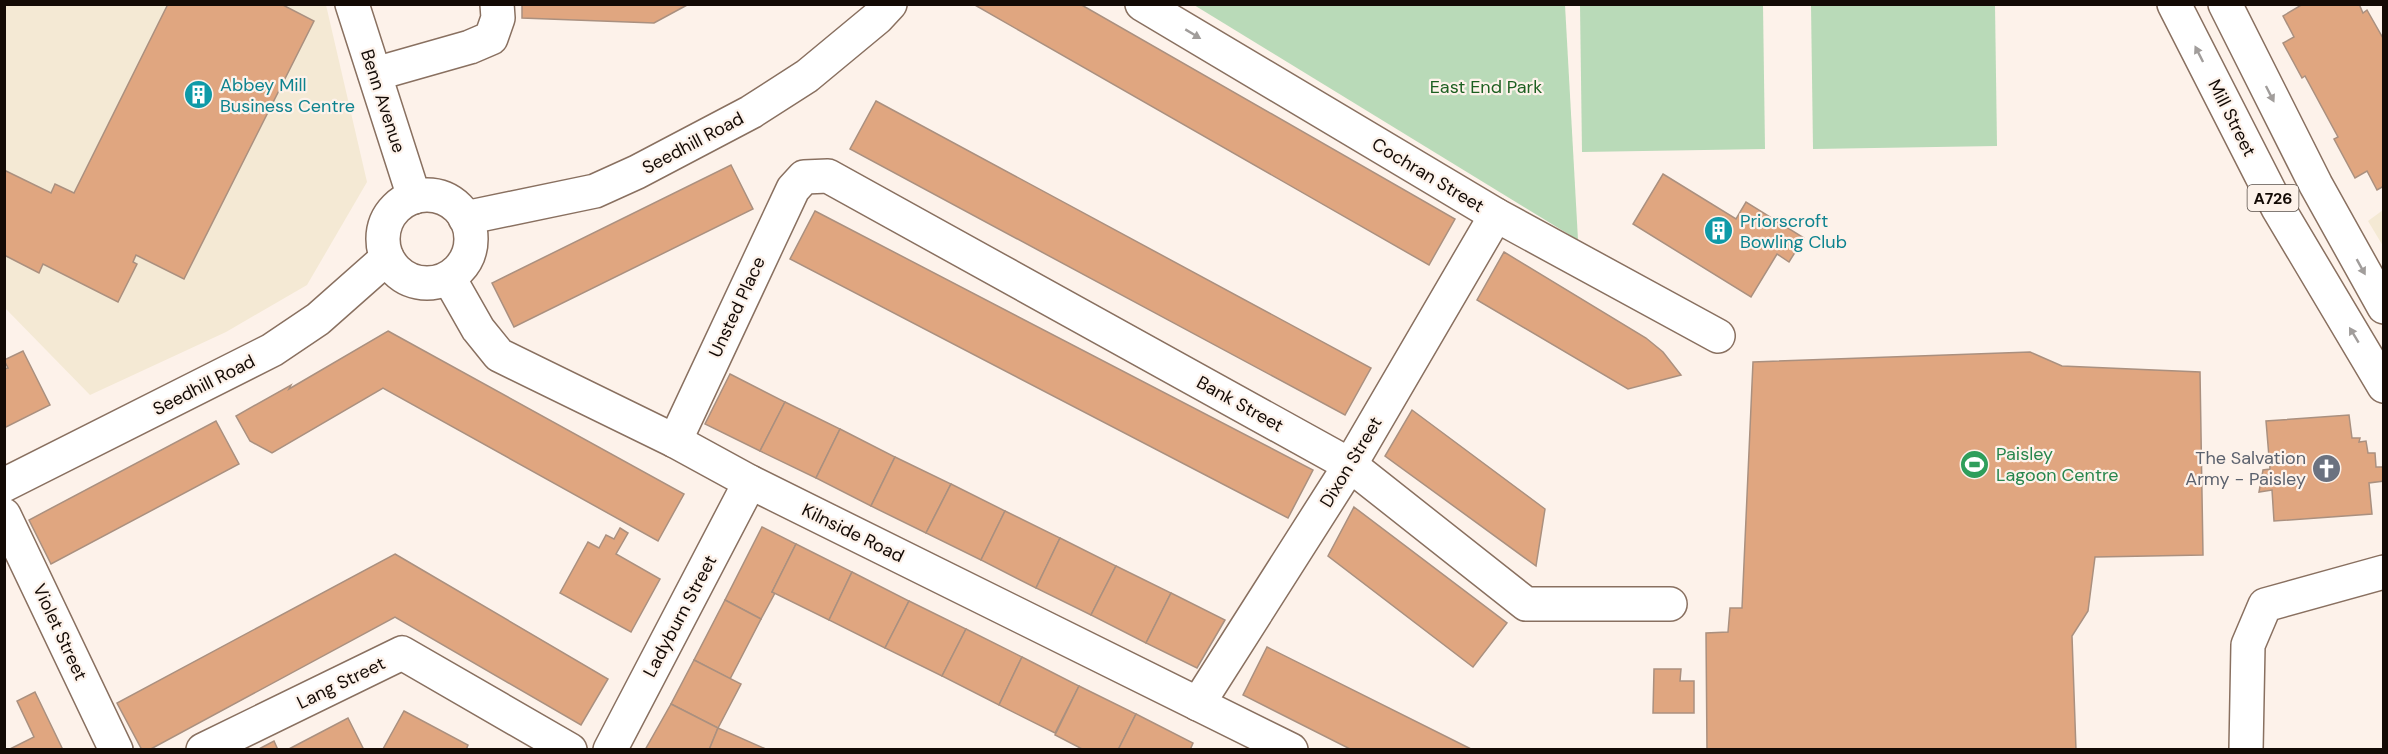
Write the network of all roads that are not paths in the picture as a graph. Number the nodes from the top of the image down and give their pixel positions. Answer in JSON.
{"nodes":[{"id":1,"x":351,"y":4,"type":"edge"},
{"id":2,"x":497,"y":4,"type":"edge"},
{"id":3,"x":890,"y":4,"type":"edge"},
{"id":4,"x":1142,"y":4,"type":"edge"},
{"id":5,"x":2174,"y":4,"type":"edge"},
{"id":6,"x":2225,"y":4,"type":"edge"},
{"id":7,"x":375,"y":74,"type":"junction"},
{"id":8,"x":804,"y":177,"type":"joint"},
{"id":9,"x":414,"y":197,"type":"junction"},
{"id":10,"x":1496,"y":215,"type":"junction"},
{"id":11,"x":465,"y":218,"type":"junction"},
{"id":12,"x":387,"y":258,"type":"junction"},
{"id":13,"x":449,"y":278,"type":"junction"},
{"id":14,"x":2384,"y":307,"type":"edge"},
{"id":15,"x":1718,"y":336,"type":"dead end"},
{"id":16,"x":2384,"y":386,"type":"edge"},
{"id":17,"x":675,"y":441,"type":"junction"},
{"id":18,"x":1350,"y":465,"type":"junction"},
{"id":19,"x":750,"y":482,"type":"junction"},
{"id":20,"x":4,"y":485,"type":"edge"},
{"id":21,"x":4,"y":515,"type":"edge"},
{"id":22,"x":2384,"y":572,"type":"edge"},
{"id":23,"x":1670,"y":604,"type":"dead end"},
{"id":24,"x":1198,"y":704,"type":"junction"},
{"id":25,"x":116,"y":750,"type":"edge"},
{"id":26,"x":203,"y":750,"type":"edge"},
{"id":27,"x":570,"y":750,"type":"edge"},
{"id":28,"x":610,"y":750,"type":"edge"},
{"id":29,"x":1291,"y":750,"type":"edge"},
{"id":30,"x":2246,"y":750,"type":"edge"}],
"edges":[{"from":1,"to":7,"type":"street","name":"Benn Avenue"},
{"from":2,"to":7,"type":"street"},
{"from":3,"to":11,"type":"street","name":"Seedhill Road"},
{"from":4,"to":10,"type":"street","name":"Cochran Street","one_way":true},
{"from":16,"to":5,"type":"street","name":"Mill Street","number":"A726","one_way":true},
{"from":6,"to":14,"type":"street","number":"A726","one_way":true},
{"from":7,"to":9,"type":"street","name":"Benn Avenue"},
{"from":8,"to":17,"type":"street","name":"Unsted Place"},
{"from":8,"to":18,"type":"street","name":"Bank Street"},
{"from":9,"to":11,"type":"street"},
{"from":9,"to":12,"type":"street"},
{"from":10,"to":15,"type":"street","name":"Cochran Street"},
{"from":10,"to":18,"type":"street","name":"Dixon Street"},
{"from":11,"to":13,"type":"street"},
{"from":12,"to":13,"type":"street"},
{"from":12,"to":20,"type":"street","name":"Seedhill Road"},
{"from":13,"to":17,"type":"street","name":"Kilnside Road"},
{"from":17,"to":19,"type":"street","name":"Kilnside Road"},
{"from":18,"to":23,"type":"street","name":"Bank Street"},
{"from":18,"to":24,"type":"street","name":"Dixon Street"},
{"from":19,"to":24,"type":"street","name":"Kilnside Road"},
{"from":19,"to":28,"type":"street","name":"Ladyburn Street"},
{"from":21,"to":25,"type":"street","name":"Violet Street"},
{"from":22,"to":30,"type":"street"},
{"from":24,"to":29,"type":"street","name":"Kilnside Road"},
{"from":26,"to":27,"type":"street","name":"Lang Street"}]}
